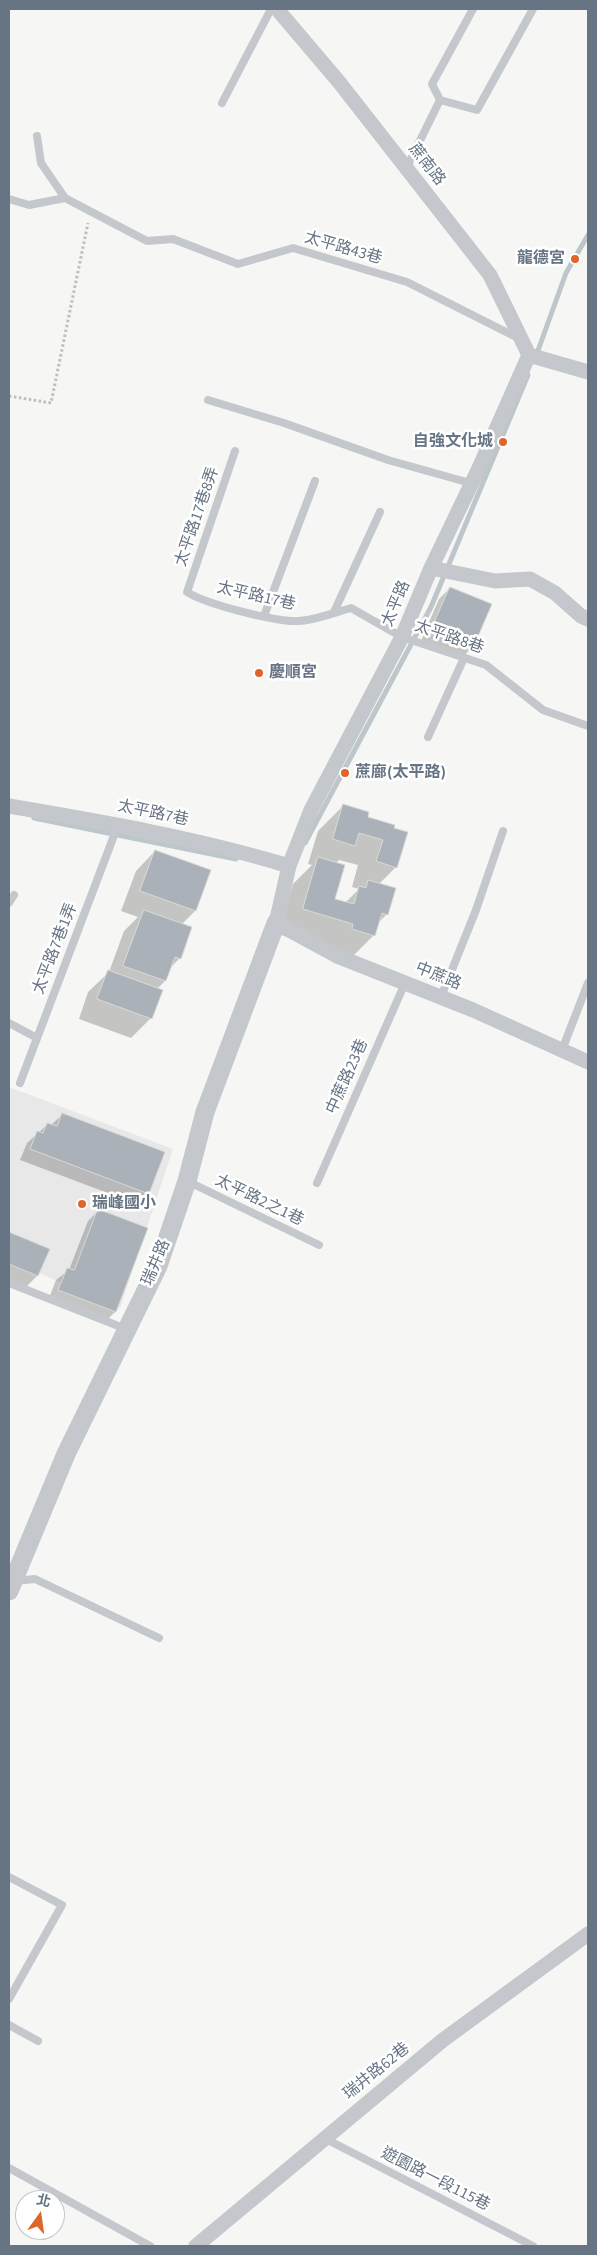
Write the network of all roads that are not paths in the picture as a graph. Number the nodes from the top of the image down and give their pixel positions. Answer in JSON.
{"nodes":[{"id":1,"x":271,"y":9,"type":"edge"},
{"id":2,"x":277,"y":9,"type":"edge"},
{"id":3,"x":473,"y":9,"type":"edge"},
{"id":4,"x":533,"y":9,"type":"edge"},
{"id":5,"x":440,"y":100,"type":"junction"},
{"id":6,"x":222,"y":103,"type":"dead end"},
{"id":7,"x":37,"y":136,"type":"dead end"},
{"id":8,"x":406,"y":169,"type":"junction"},
{"id":9,"x":66,"y":198,"type":"junction"},
{"id":10,"x":9,"y":199,"type":"edge"},
{"id":11,"x":523,"y":340,"type":"junction"},
{"id":12,"x":528,"y":355,"type":"junction"},
{"id":13,"x":588,"y":372,"type":"edge"},
{"id":14,"x":208,"y":400,"type":"dead end"},
{"id":15,"x":236,"y":451,"type":"dead end"},
{"id":16,"x":315,"y":481,"type":"dead end"},
{"id":17,"x":470,"y":483,"type":"junction"},
{"id":18,"x":380,"y":512,"type":"dead end"},
{"id":19,"x":431,"y":568,"type":"junction"},
{"id":20,"x":187,"y":592,"type":"joint"},
{"id":21,"x":334,"y":612,"type":"junction"},
{"id":22,"x":264,"y":616,"type":"junction"},
{"id":23,"x":588,"y":619,"type":"edge"},
{"id":24,"x":402,"y":637,"type":"junction"},
{"id":25,"x":464,"y":658,"type":"junction"},
{"id":26,"x":588,"y":726,"type":"edge"},
{"id":27,"x":428,"y":737,"type":"dead end"},
{"id":28,"x":9,"y":806,"type":"edge"},
{"id":29,"x":118,"y":825,"type":"junction"},
{"id":30,"x":503,"y":831,"type":"dead end"},
{"id":31,"x":288,"y":866,"type":"junction"},
{"id":32,"x":14,"y":896,"type":"dead end"},
{"id":33,"x":9,"y":903,"type":"edge"},
{"id":34,"x":276,"y":923,"type":"junction"},
{"id":35,"x":405,"y":983,"type":"junction"},
{"id":36,"x":588,"y":983,"type":"edge"},
{"id":37,"x":441,"y":997,"type":"junction"},
{"id":38,"x":9,"y":1023,"type":"edge"},
{"id":39,"x":37,"y":1038,"type":"junction"},
{"id":40,"x":562,"y":1050,"type":"junction"},
{"id":41,"x":588,"y":1062,"type":"edge"},
{"id":42,"x":20,"y":1083,"type":"dead end"},
{"id":43,"x":187,"y":1180,"type":"junction"},
{"id":44,"x":317,"y":1183,"type":"dead end"},
{"id":45,"x":319,"y":1245,"type":"dead end"},
{"id":46,"x":9,"y":1283,"type":"edge"},
{"id":47,"x":126,"y":1329,"type":"junction"},
{"id":48,"x":11,"y":1584,"type":"edge"},
{"id":49,"x":159,"y":1638,"type":"dead end"},
{"id":50,"x":9,"y":1877,"type":"edge"},
{"id":51,"x":588,"y":1934,"type":"edge"},
{"id":52,"x":9,"y":1999,"type":"edge"},
{"id":53,"x":9,"y":2025,"type":"edge"},
{"id":54,"x":38,"y":2041,"type":"dead end"},
{"id":55,"x":324,"y":2138,"type":"junction"},
{"id":56,"x":9,"y":2168,"type":"edge"},
{"id":57,"x":150,"y":2246,"type":"edge"},
{"id":58,"x":196,"y":2246,"type":"edge"},
{"id":59,"x":533,"y":2246,"type":"edge"}],
"edges":[{"from":1,"to":6,"type":"lane"},
{"from":2,"to":8,"type":"street","name":"蔗南路"},
{"from":3,"to":5,"type":"lane"},
{"from":4,"to":5,"type":"lane"},
{"from":5,"to":8,"type":"lane"},
{"from":7,"to":9,"type":"lane"},
{"from":8,"to":11,"type":"street","name":"蔗南路"},
{"from":9,"to":10,"type":"lane"},
{"from":9,"to":11,"type":"lane","name":"太平路43巷"},
{"from":11,"to":12,"type":"street","name":"蔗南路"},
{"from":12,"to":13,"type":"street"},
{"from":12,"to":17,"type":"street","name":"太平路"},
{"from":14,"to":17,"type":"lane"},
{"from":15,"to":20,"type":"lane","name":"太平路17巷8弄"},
{"from":16,"to":22,"type":"lane"},
{"from":17,"to":19,"type":"street","name":"太平路"},
{"from":18,"to":21,"type":"lane"},
{"from":19,"to":23,"type":"street"},
{"from":19,"to":24,"type":"street","name":"太平路"},
{"from":20,"to":22,"type":"lane","name":"太平路17巷"},
{"from":21,"to":22,"type":"lane","name":"太平路17巷"},
{"from":21,"to":24,"type":"lane","name":"太平路17巷"},
{"from":24,"to":25,"type":"lane","name":"太平路8巷"},
{"from":24,"to":31,"type":"street","name":"太平路"},
{"from":25,"to":26,"type":"lane","name":"太平路8巷"},
{"from":25,"to":27,"type":"lane"},
{"from":28,"to":29,"type":"street","name":"太平路7巷"},
{"from":29,"to":31,"type":"street","name":"太平路7巷"},
{"from":29,"to":39,"type":"lane","name":"太平路7巷1弄"},
{"from":30,"to":37,"type":"lane"},
{"from":31,"to":34,"type":"street","name":"太平路"},
{"from":32,"to":33,"type":"lane"},
{"from":34,"to":35,"type":"street","name":"中蔗路"},
{"from":34,"to":43,"type":"street","name":"瑞井路"},
{"from":35,"to":37,"type":"street","name":"中蔗路"},
{"from":35,"to":44,"type":"lane","name":"中蔗路23巷"},
{"from":36,"to":40,"type":"lane"},
{"from":37,"to":40,"type":"street","name":"中蔗路"},
{"from":38,"to":39,"type":"lane"},
{"from":39,"to":42,"type":"lane","name":"太平路7巷1弄"},
{"from":40,"to":41,"type":"street","name":"中蔗路"},
{"from":43,"to":45,"type":"lane","name":"太平路2之1巷"},
{"from":43,"to":47,"type":"street","name":"瑞井路"},
{"from":46,"to":47,"type":"lane"},
{"from":47,"to":48,"type":"street","name":"瑞井路"},
{"from":48,"to":49,"type":"lane"},
{"from":50,"to":52,"type":"lane"},
{"from":51,"to":55,"type":"street","name":"瑞井路62巷"},
{"from":53,"to":54,"type":"lane"},
{"from":55,"to":58,"type":"street","name":"瑞井路62巷"},
{"from":55,"to":59,"type":"lane","name":"遊園路一段115巷"},
{"from":56,"to":57,"type":"lane"}]}
